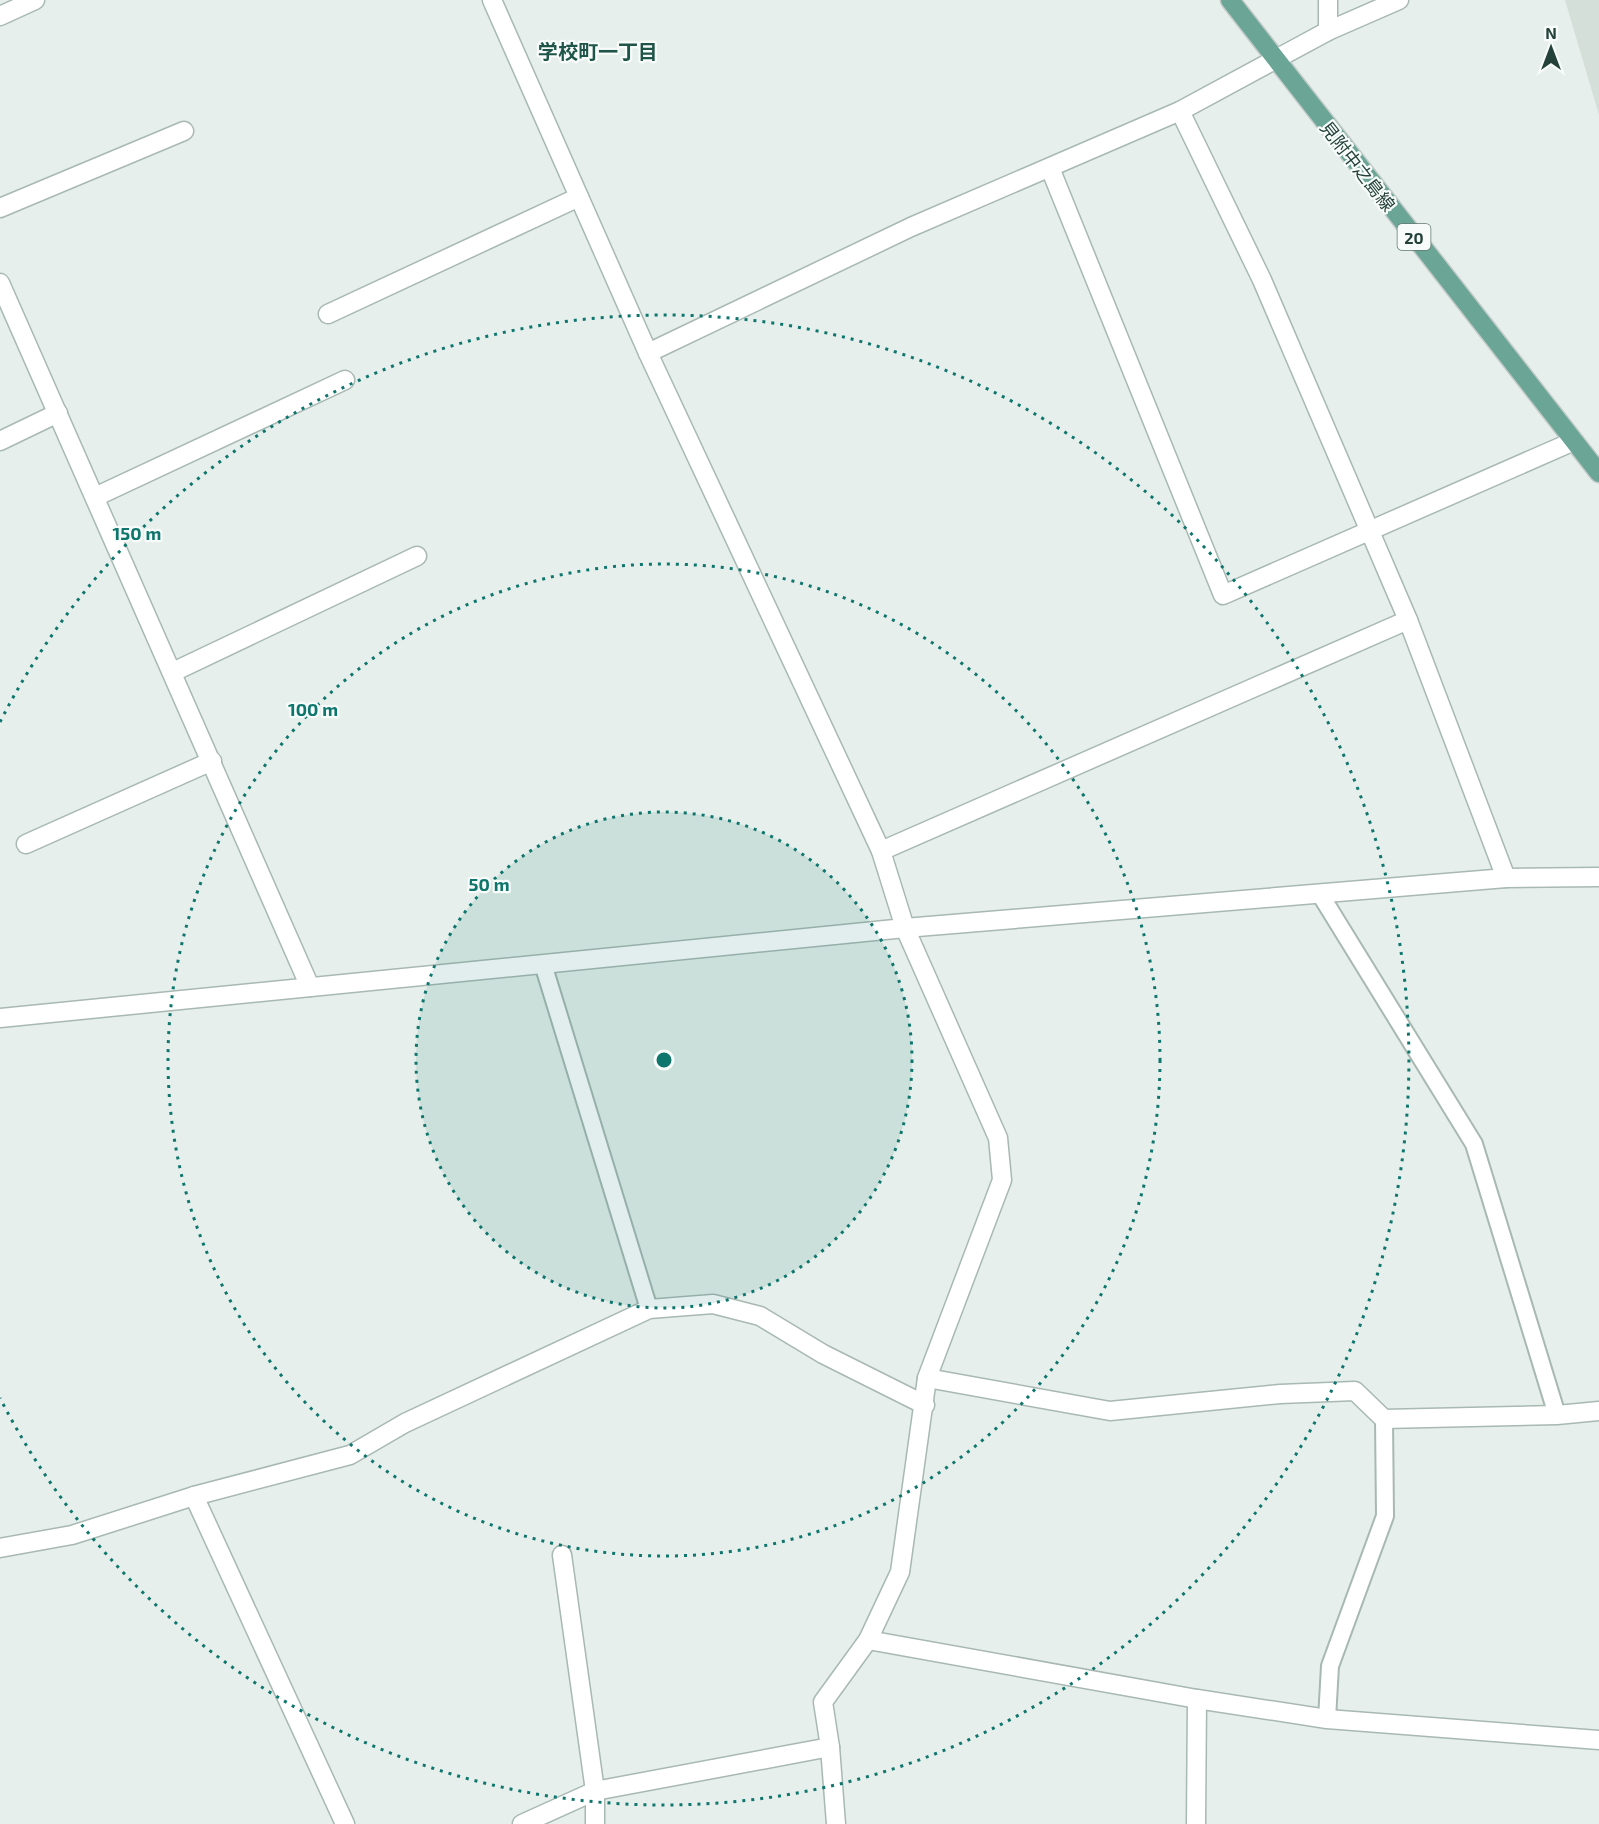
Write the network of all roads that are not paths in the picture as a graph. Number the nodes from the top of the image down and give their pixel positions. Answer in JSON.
{"nodes":[{"id":1,"x":35,"y":0,"type":"edge"},
{"id":2,"x":492,"y":0,"type":"edge"},
{"id":3,"x":1230,"y":0,"type":"edge"},
{"id":4,"x":1328,"y":0,"type":"edge"},
{"id":5,"x":1399,"y":0,"type":"edge"},
{"id":6,"x":0,"y":16,"type":"edge"},
{"id":7,"x":1328,"y":31,"type":"junction"},
{"id":8,"x":1276,"y":61,"type":"junction"},
{"id":9,"x":1180,"y":111,"type":"junction"},
{"id":10,"x":184,"y":131,"type":"dead end"},
{"id":11,"x":1050,"y":168,"type":"junction"},
{"id":12,"x":579,"y":197,"type":"junction"},
{"id":13,"x":0,"y":208,"type":"edge"},
{"id":14,"x":0,"y":283,"type":"edge"},
{"id":15,"x":328,"y":314,"type":"dead end"},
{"id":16,"x":648,"y":353,"type":"junction"},
{"id":17,"x":345,"y":380,"type":"dead end"},
{"id":18,"x":58,"y":413,"type":"junction"},
{"id":19,"x":0,"y":441,"type":"edge"},
{"id":20,"x":1574,"y":441,"type":"junction"},
{"id":21,"x":1599,"y":473,"type":"edge"},
{"id":22,"x":95,"y":497,"type":"junction"},
{"id":23,"x":1371,"y":532,"type":"junction"},
{"id":24,"x":417,"y":556,"type":"dead end"},
{"id":25,"x":1408,"y":620,"type":"junction"},
{"id":26,"x":172,"y":672,"type":"junction"},
{"id":27,"x":212,"y":761,"type":"junction"},
{"id":28,"x":26,"y":844,"type":"dead end"},
{"id":29,"x":881,"y":851,"type":"junction"},
{"id":30,"x":1599,"y":877,"type":"edge"},
{"id":31,"x":1506,"y":878,"type":"junction"},
{"id":32,"x":1320,"y":894,"type":"junction"},
{"id":33,"x":905,"y":928,"type":"junction"},
{"id":34,"x":543,"y":964,"type":"junction"},
{"id":35,"x":310,"y":987,"type":"junction"},
{"id":36,"x":0,"y":1018,"type":"edge"},
{"id":37,"x":649,"y":1309,"type":"junction"},
{"id":38,"x":927,"y":1378,"type":"junction"},
{"id":39,"x":925,"y":1405,"type":"junction"},
{"id":40,"x":1599,"y":1411,"type":"edge"},
{"id":41,"x":1557,"y":1415,"type":"junction"},
{"id":42,"x":1384,"y":1419,"type":"junction"},
{"id":43,"x":195,"y":1496,"type":"junction"},
{"id":44,"x":0,"y":1548,"type":"edge"},
{"id":45,"x":562,"y":1555,"type":"dead end"},
{"id":46,"x":868,"y":1640,"type":"junction"},
{"id":47,"x":1197,"y":1699,"type":"junction"},
{"id":48,"x":1327,"y":1719,"type":"junction"},
{"id":49,"x":1599,"y":1740,"type":"edge"},
{"id":50,"x":830,"y":1747,"type":"junction"},
{"id":51,"x":595,"y":1791,"type":"junction"},
{"id":52,"x":345,"y":1824,"type":"edge"},
{"id":53,"x":522,"y":1824,"type":"edge"},
{"id":54,"x":595,"y":1824,"type":"edge"},
{"id":55,"x":837,"y":1824,"type":"edge"},
{"id":56,"x":1196,"y":1824,"type":"edge"}],
"edges":[{"from":1,"to":6,"type":"street"},
{"from":2,"to":12,"type":"street"},
{"from":3,"to":8,"type":"main road","name":"見附中之島線","number":"20"},
{"from":4,"to":7,"type":"street"},
{"from":5,"to":7,"type":"street"},
{"from":7,"to":8,"type":"street"},
{"from":8,"to":9,"type":"street"},
{"from":8,"to":20,"type":"main road","name":"見附中之島線","number":"20"},
{"from":9,"to":11,"type":"street"},
{"from":9,"to":23,"type":"street"},
{"from":10,"to":13,"type":"street"},
{"from":11,"to":16,"type":"street"},
{"from":11,"to":23,"type":"street"},
{"from":12,"to":15,"type":"street"},
{"from":12,"to":16,"type":"street"},
{"from":14,"to":18,"type":"street"},
{"from":16,"to":29,"type":"street"},
{"from":17,"to":22,"type":"street"},
{"from":18,"to":19,"type":"street"},
{"from":18,"to":22,"type":"street"},
{"from":20,"to":21,"type":"main road","name":"見附中之島線","number":"20"},
{"from":20,"to":23,"type":"street"},
{"from":22,"to":26,"type":"street"},
{"from":23,"to":25,"type":"street"},
{"from":24,"to":26,"type":"street"},
{"from":25,"to":29,"type":"street"},
{"from":25,"to":31,"type":"street"},
{"from":26,"to":27,"type":"street"},
{"from":27,"to":28,"type":"street"},
{"from":27,"to":35,"type":"street"},
{"from":29,"to":33,"type":"street"},
{"from":30,"to":31,"type":"street"},
{"from":31,"to":32,"type":"street"},
{"from":32,"to":33,"type":"street"},
{"from":32,"to":41,"type":"lane"},
{"from":33,"to":34,"type":"street"},
{"from":33,"to":38,"type":"street"},
{"from":34,"to":35,"type":"street"},
{"from":34,"to":37,"type":"lane"},
{"from":35,"to":36,"type":"street"},
{"from":37,"to":39,"type":"street"},
{"from":37,"to":43,"type":"street"},
{"from":38,"to":39,"type":"street"},
{"from":38,"to":42,"type":"street"},
{"from":39,"to":46,"type":"street"},
{"from":40,"to":41,"type":"street"},
{"from":41,"to":42,"type":"street"},
{"from":42,"to":48,"type":"lane"},
{"from":43,"to":44,"type":"street"},
{"from":43,"to":52,"type":"street"},
{"from":45,"to":51,"type":"street"},
{"from":46,"to":47,"type":"street"},
{"from":46,"to":50,"type":"street"},
{"from":47,"to":48,"type":"street"},
{"from":47,"to":56,"type":"street"},
{"from":48,"to":49,"type":"street"},
{"from":50,"to":51,"type":"street"},
{"from":50,"to":55,"type":"street"},
{"from":51,"to":53,"type":"street"},
{"from":51,"to":54,"type":"street"}]}
